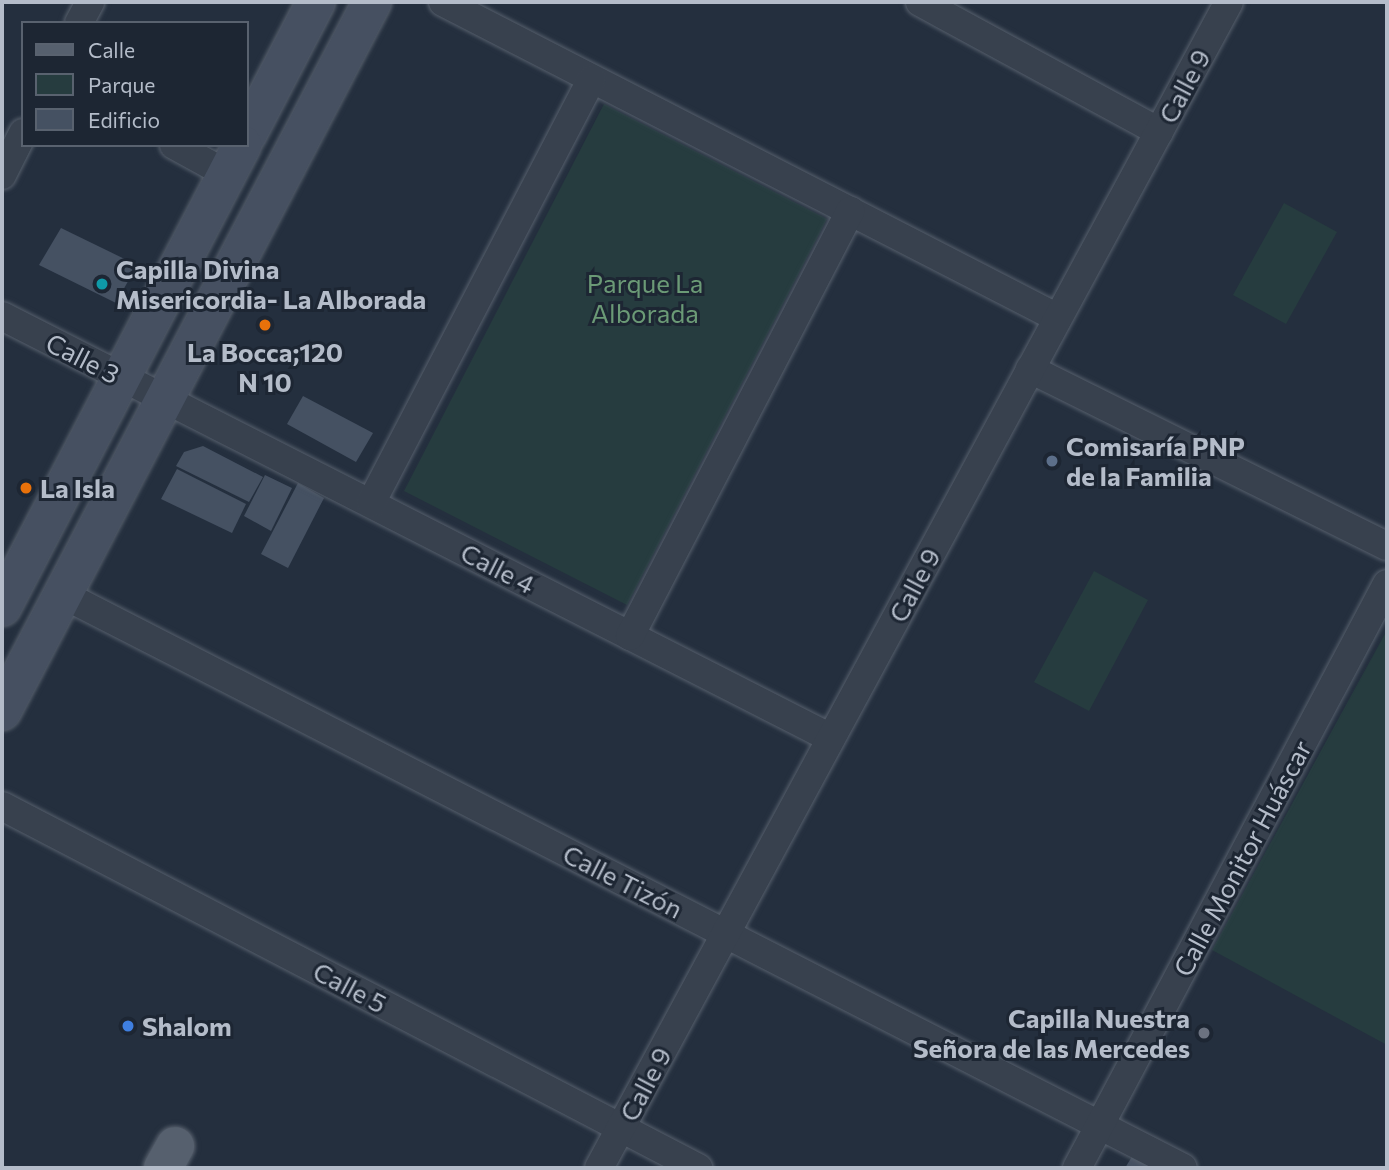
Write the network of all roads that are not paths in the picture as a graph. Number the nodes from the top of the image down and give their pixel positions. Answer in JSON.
{"nodes":[{"id":1,"x":90,"y":2,"type":"edge"},
{"id":2,"x":372,"y":2,"type":"edge"},
{"id":3,"x":443,"y":2,"type":"edge"},
{"id":4,"x":920,"y":2,"type":"edge"},
{"id":5,"x":1229,"y":2,"type":"edge"},
{"id":6,"x":312,"y":11,"type":"edge"},
{"id":7,"x":80,"y":21,"type":"edge"},
{"id":8,"x":350,"y":43,"type":"junction"},
{"id":9,"x":592,"y":79,"type":"junction"},
{"id":10,"x":1158,"y":132,"type":"junction"},
{"id":11,"x":248,"y":133,"type":"edge"},
{"id":12,"x":21,"y":137,"type":"edge"},
{"id":13,"x":182,"y":147,"type":"edge"},
{"id":14,"x":234,"y":160,"type":"edge"},
{"id":15,"x":2,"y":175,"type":"edge"},
{"id":16,"x":850,"y":211,"type":"junction"},
{"id":17,"x":2,"y":316,"type":"edge"},
{"id":18,"x":1058,"y":318,"type":"junction"},
{"id":19,"x":1030,"y":369,"type":"junction"},
{"id":20,"x":121,"y":377,"type":"junction"},
{"id":21,"x":165,"y":398,"type":"junction"},
{"id":22,"x":371,"y":503,"type":"junction"},
{"id":23,"x":1387,"y":546,"type":"edge"},
{"id":24,"x":11,"y":566,"type":"edge"},
{"id":25,"x":1387,"y":584,"type":"edge"},
{"id":26,"x":62,"y":594,"type":"junction"},
{"id":27,"x":2,"y":607,"type":"edge"},
{"id":28,"x":630,"y":636,"type":"junction"},
{"id":29,"x":2,"y":711,"type":"edge"},
{"id":30,"x":831,"y":738,"type":"junction"},
{"id":31,"x":2,"y":806,"type":"edge"},
{"id":32,"x":725,"y":933,"type":"junction"},
{"id":33,"x":1100,"y":1125,"type":"junction"},
{"id":34,"x":621,"y":1128,"type":"junction"},
{"id":35,"x":599,"y":1168,"type":"edge"},
{"id":36,"x":698,"y":1168,"type":"edge"},
{"id":37,"x":1077,"y":1168,"type":"edge"},
{"id":38,"x":1183,"y":1168,"type":"edge"}],
"edges":[{"from":1,"to":7,"type":"street"},
{"from":2,"to":8,"type":"street"},
{"from":3,"to":9,"type":"street"},
{"from":4,"to":10,"type":"street"},
{"from":5,"to":10,"type":"street","name":"Calle 9"},
{"from":6,"to":8,"type":"street"},
{"from":6,"to":11,"type":"street"},
{"from":8,"to":21,"type":"street"},
{"from":9,"to":16,"type":"street"},
{"from":9,"to":22,"type":"street"},
{"from":10,"to":18,"type":"street","name":"Calle 9"},
{"from":12,"to":15,"type":"street"},
{"from":13,"to":14,"type":"street"},
{"from":14,"to":20,"type":"street"},
{"from":16,"to":18,"type":"street"},
{"from":16,"to":28,"type":"street"},
{"from":17,"to":20,"type":"street","name":"Calle 3"},
{"from":18,"to":19,"type":"street","name":"Calle 9"},
{"from":19,"to":23,"type":"street"},
{"from":19,"to":30,"type":"street","name":"Calle 9"},
{"from":20,"to":21,"type":"street","name":"Calle 3"},
{"from":20,"to":24,"type":"street"},
{"from":21,"to":22,"type":"street","name":"Calle 4"},
{"from":21,"to":26,"type":"street"},
{"from":22,"to":28,"type":"street","name":"Calle 4"},
{"from":24,"to":27,"type":"street"},
{"from":25,"to":33,"type":"street","name":"Calle Monitor Huáscar"},
{"from":26,"to":29,"type":"street"},
{"from":26,"to":32,"type":"street","name":"Calle Tizón"},
{"from":28,"to":30,"type":"street","name":"Calle 4"},
{"from":30,"to":32,"type":"street","name":"Calle 9"},
{"from":31,"to":34,"type":"street","name":"Calle 5"},
{"from":32,"to":33,"type":"street","name":"Calle Tizón"},
{"from":32,"to":34,"type":"street","name":"Calle 9"},
{"from":33,"to":37,"type":"street","name":"Calle Monitor Huáscar"},
{"from":33,"to":38,"type":"street","name":"Calle Tizón"},
{"from":34,"to":35,"type":"street","name":"Calle 9"},
{"from":34,"to":36,"type":"street","name":"Calle 5"}]}
